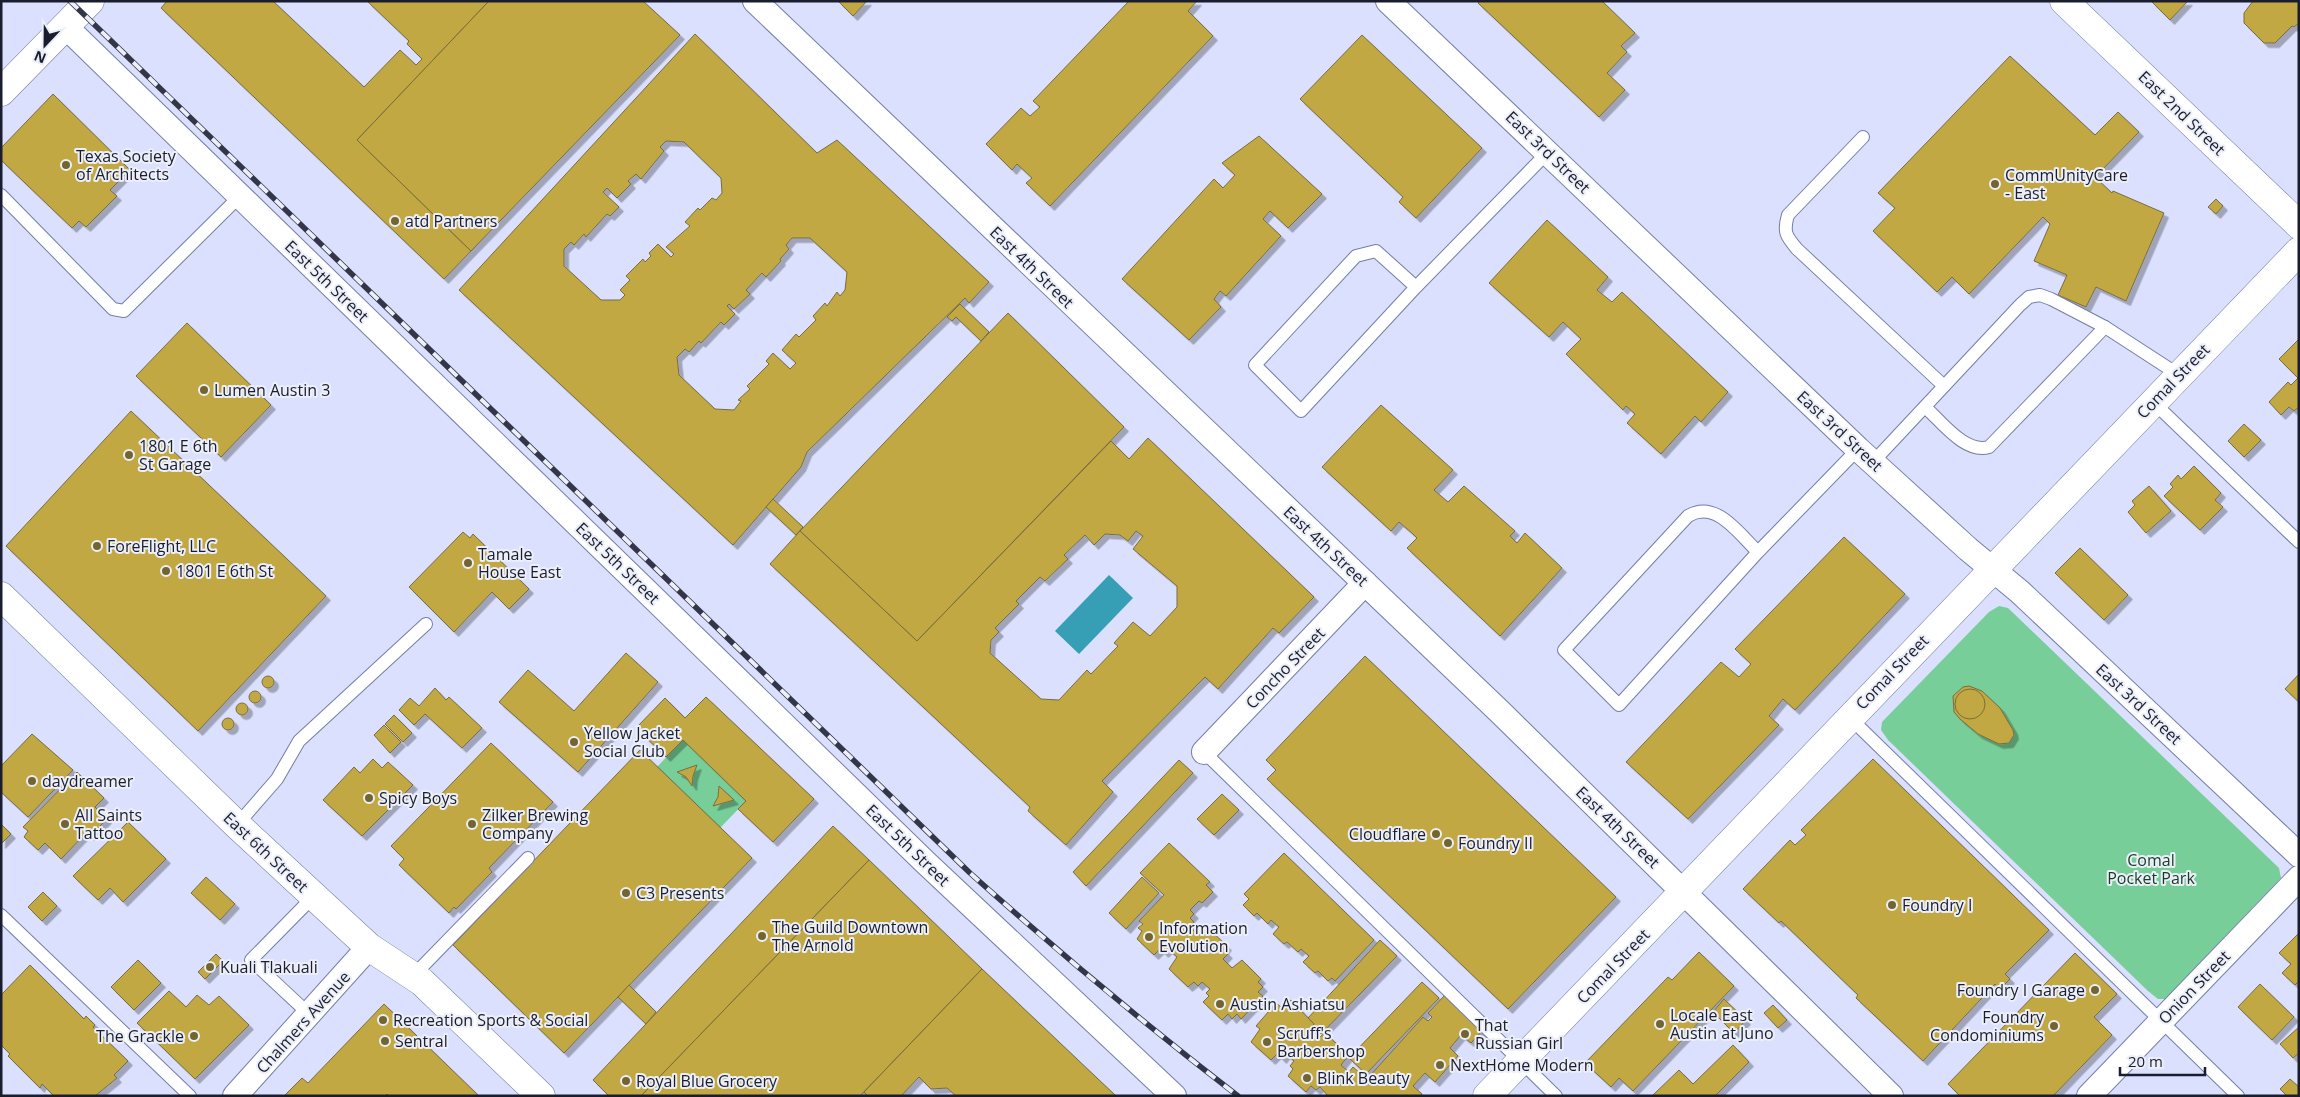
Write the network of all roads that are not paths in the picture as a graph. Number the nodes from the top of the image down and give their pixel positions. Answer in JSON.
{"nodes":[{"id":1,"x":90,"y":1,"type":"edge"},
{"id":2,"x":755,"y":1,"type":"edge"},
{"id":3,"x":1388,"y":1,"type":"edge"},
{"id":4,"x":2064,"y":1,"type":"edge"},
{"id":5,"x":65,"y":26,"type":"junction"},
{"id":6,"x":1,"y":92,"type":"edge"},
{"id":7,"x":1863,"y":137,"type":"dead end"},
{"id":8,"x":1548,"y":152,"type":"junction"},
{"id":9,"x":1,"y":195,"type":"edge"},
{"id":10,"x":240,"y":196,"type":"junction"},
{"id":11,"x":2299,"y":225,"type":"edge"},
{"id":12,"x":2299,"y":251,"type":"edge"},
{"id":13,"x":1416,"y":287,"type":"junction"},
{"id":14,"x":2105,"y":327,"type":"junction"},
{"id":15,"x":2179,"y":375,"type":"junction"},
{"id":16,"x":1944,"y":386,"type":"junction"},
{"id":17,"x":2153,"y":402,"type":"junction"},
{"id":18,"x":1925,"y":406,"type":"junction"},
{"id":19,"x":1866,"y":456,"type":"junction"},
{"id":20,"x":2299,"y":542,"type":"edge"},
{"id":21,"x":1758,"y":552,"type":"junction"},
{"id":22,"x":1992,"y":568,"type":"junction"},
{"id":23,"x":1365,"y":583,"type":"junction"},
{"id":24,"x":1,"y":596,"type":"edge"},
{"id":25,"x":426,"y":624,"type":"dead end"},
{"id":26,"x":1849,"y":716,"type":"junction"},
{"id":27,"x":1204,"y":752,"type":"joint"},
{"id":28,"x":237,"y":825,"type":"junction"},
{"id":29,"x":2299,"y":855,"type":"edge"},
{"id":30,"x":528,"y":858,"type":"dead end"},
{"id":31,"x":2299,"y":878,"type":"edge"},
{"id":32,"x":1684,"y":891,"type":"junction"},
{"id":33,"x":314,"y":896,"type":"junction"},
{"id":34,"x":1,"y":915,"type":"edge"},
{"id":35,"x":369,"y":947,"type":"junction"},
{"id":36,"x":413,"y":976,"type":"junction"},
{"id":37,"x":310,"y":1015,"type":"junction"},
{"id":38,"x":2160,"y":1022,"type":"junction"},
{"id":39,"x":1520,"y":1062,"type":"junction"},
{"id":40,"x":190,"y":1096,"type":"edge"},
{"id":41,"x":235,"y":1096,"type":"edge"},
{"id":42,"x":541,"y":1096,"type":"edge"},
{"id":43,"x":1174,"y":1096,"type":"edge"},
{"id":44,"x":1487,"y":1096,"type":"edge"},
{"id":45,"x":1556,"y":1096,"type":"edge"},
{"id":46,"x":1891,"y":1096,"type":"edge"},
{"id":47,"x":2089,"y":1096,"type":"edge"},
{"id":48,"x":2238,"y":1096,"type":"edge"}],
"edges":[{"from":1,"to":5,"type":"street"},
{"from":2,"to":23,"type":"street","name":"East 4th Street"},
{"from":3,"to":8,"type":"street","name":"East 3rd Street"},
{"from":4,"to":11,"type":"street","name":"East 2nd Street"},
{"from":5,"to":6,"type":"street"},
{"from":5,"to":10,"type":"street","name":"East 5th Street"},
{"from":7,"to":16,"type":"lane"},
{"from":8,"to":13,"type":"lane"},
{"from":8,"to":19,"type":"street","name":"East 3rd Street"},
{"from":9,"to":10,"type":"lane"},
{"from":10,"to":43,"type":"street","name":"East 5th Street"},
{"from":12,"to":15,"type":"street","name":"Comal Street"},
{"from":13,"to":13,"type":"lane"},
{"from":14,"to":15,"type":"lane"},
{"from":14,"to":16,"type":"lane"},
{"from":14,"to":18,"type":"lane"},
{"from":15,"to":17,"type":"street","name":"Comal Street"},
{"from":16,"to":18,"type":"lane"},
{"from":17,"to":20,"type":"lane"},
{"from":17,"to":22,"type":"street","name":"Comal Street"},
{"from":18,"to":19,"type":"lane"},
{"from":19,"to":21,"type":"lane"},
{"from":19,"to":22,"type":"street","name":"East 3rd Street"},
{"from":21,"to":21,"type":"lane"},
{"from":22,"to":26,"type":"street","name":"Comal Street"},
{"from":22,"to":29,"type":"street","name":"East 3rd Street"},
{"from":23,"to":27,"type":"street","name":"Concho Street"},
{"from":23,"to":32,"type":"street","name":"East 4th Street"},
{"from":24,"to":28,"type":"street","name":"East 6th Street"},
{"from":25,"to":28,"type":"lane"},
{"from":26,"to":32,"type":"street","name":"Comal Street"},
{"from":26,"to":38,"type":"lane"},
{"from":27,"to":39,"type":"lane"},
{"from":28,"to":33,"type":"street","name":"East 6th Street"},
{"from":30,"to":36,"type":"lane"},
{"from":31,"to":38,"type":"street","name":"Onion Street"},
{"from":32,"to":39,"type":"street","name":"Comal Street"},
{"from":32,"to":46,"type":"street","name":"East 4th Street"},
{"from":33,"to":35,"type":"street","name":"East 6th Street"},
{"from":33,"to":37,"type":"lane"},
{"from":34,"to":40,"type":"lane"},
{"from":35,"to":36,"type":"street","name":"East 6th Street"},
{"from":35,"to":37,"type":"street","name":"Chalmers Avenue"},
{"from":36,"to":42,"type":"street","name":"East 6th Street"},
{"from":37,"to":41,"type":"street","name":"Chalmers Avenue"},
{"from":38,"to":47,"type":"street","name":"Onion Street"},
{"from":38,"to":48,"type":"lane"},
{"from":39,"to":44,"type":"street","name":"Comal Street"},
{"from":39,"to":45,"type":"lane"}]}
